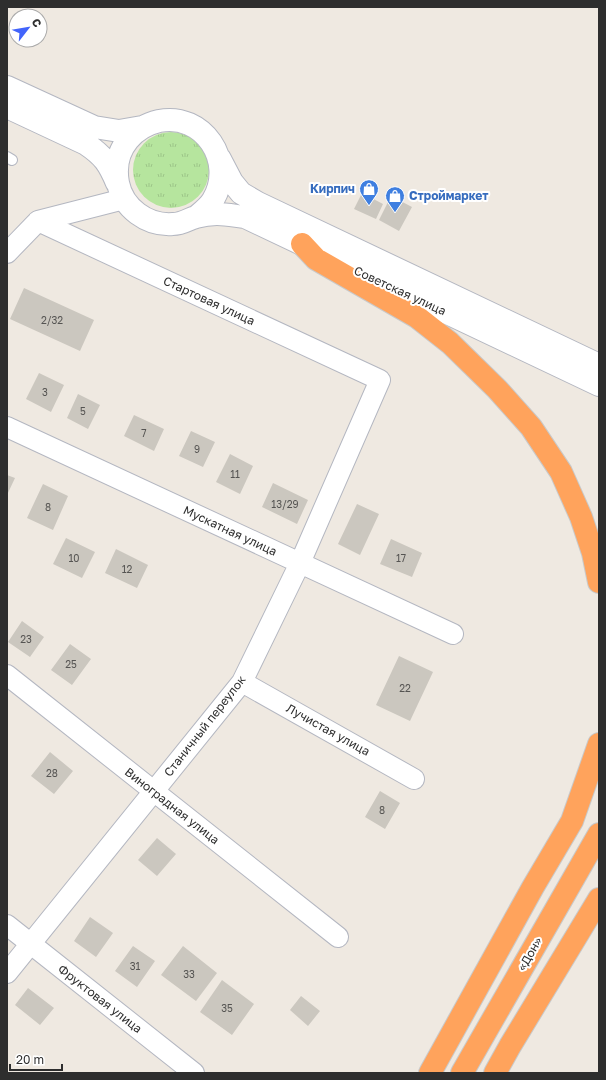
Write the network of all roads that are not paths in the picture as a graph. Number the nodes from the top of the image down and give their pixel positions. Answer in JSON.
{"nodes":[{"id":1,"x":7,"y":87,"type":"edge"},
{"id":2,"x":7,"y":107,"type":"edge"},
{"id":3,"x":142,"y":127,"type":"junction"},
{"id":4,"x":218,"y":156,"type":"junction"},
{"id":5,"x":122,"y":194,"type":"junction"},
{"id":6,"x":196,"y":217,"type":"junction"},
{"id":7,"x":38,"y":221,"type":"junction"},
{"id":8,"x":302,"y":244,"type":"junction"},
{"id":9,"x":7,"y":253,"type":"edge"},
{"id":10,"x":599,"y":365,"type":"edge"},
{"id":11,"x":380,"y":380,"type":"joint"},
{"id":12,"x":599,"y":385,"type":"edge"},
{"id":13,"x":7,"y":427,"type":"edge"},
{"id":14,"x":300,"y":563,"type":"junction"},
{"id":15,"x":599,"y":582,"type":"edge"},
{"id":16,"x":453,"y":634,"type":"dead end"},
{"id":17,"x":7,"y":675,"type":"edge"},
{"id":18,"x":242,"y":682,"type":"junction"},
{"id":19,"x":599,"y":744,"type":"edge"},
{"id":20,"x":414,"y":779,"type":"dead end"},
{"id":21,"x":153,"y":791,"type":"junction"},
{"id":22,"x":599,"y":834,"type":"edge"},
{"id":23,"x":599,"y":899,"type":"edge"},
{"id":24,"x":7,"y":925,"type":"edge"},
{"id":25,"x":338,"y":937,"type":"dead end"},
{"id":26,"x":30,"y":943,"type":"junction"},
{"id":27,"x":7,"y":973,"type":"edge"},
{"id":28,"x":194,"y":1073,"type":"edge"},
{"id":29,"x":430,"y":1073,"type":"edge"},
{"id":30,"x":462,"y":1073,"type":"edge"},
{"id":31,"x":495,"y":1073,"type":"edge"}],
"edges":[{"from":1,"to":3,"type":"main road"},
{"from":2,"to":5,"type":"main road"},
{"from":3,"to":4,"type":"main road"},
{"from":3,"to":5,"type":"main road"},
{"from":4,"to":6,"type":"main road"},
{"from":4,"to":10,"type":"main road","name":"Советская улица"},
{"from":5,"to":6,"type":"main road"},
{"from":5,"to":7,"type":"street"},
{"from":6,"to":8,"type":"main road","name":"Советская улица"},
{"from":7,"to":9,"type":"street"},
{"from":7,"to":11,"type":"street","name":"Стартовая улица"},
{"from":8,"to":12,"type":"main road","name":"Советская улица"},
{"from":8,"to":15,"type":"highway"},
{"from":11,"to":14,"type":"street","name":"Станичный переулок"},
{"from":13,"to":14,"type":"street","name":"Мускатная улица"},
{"from":14,"to":16,"type":"street","name":"Мускатная улица"},
{"from":14,"to":18,"type":"street","name":"Станичный переулок"},
{"from":17,"to":21,"type":"street","name":"Виноградная улица"},
{"from":18,"to":20,"type":"street","name":"Лучистая улица"},
{"from":18,"to":21,"type":"street","name":"Станичный переулок"},
{"from":19,"to":29,"type":"highway"},
{"from":21,"to":25,"type":"street","name":"Виноградная улица"},
{"from":21,"to":26,"type":"street","name":"Станичный переулок"},
{"from":22,"to":30,"type":"highway","name":"«Дон»"},
{"from":23,"to":31,"type":"highway"},
{"from":24,"to":26,"type":"street","name":"Фруктовая улица"},
{"from":26,"to":27,"type":"street","name":"Станичный переулок"},
{"from":26,"to":28,"type":"street","name":"Фруктовая улица"}]}
